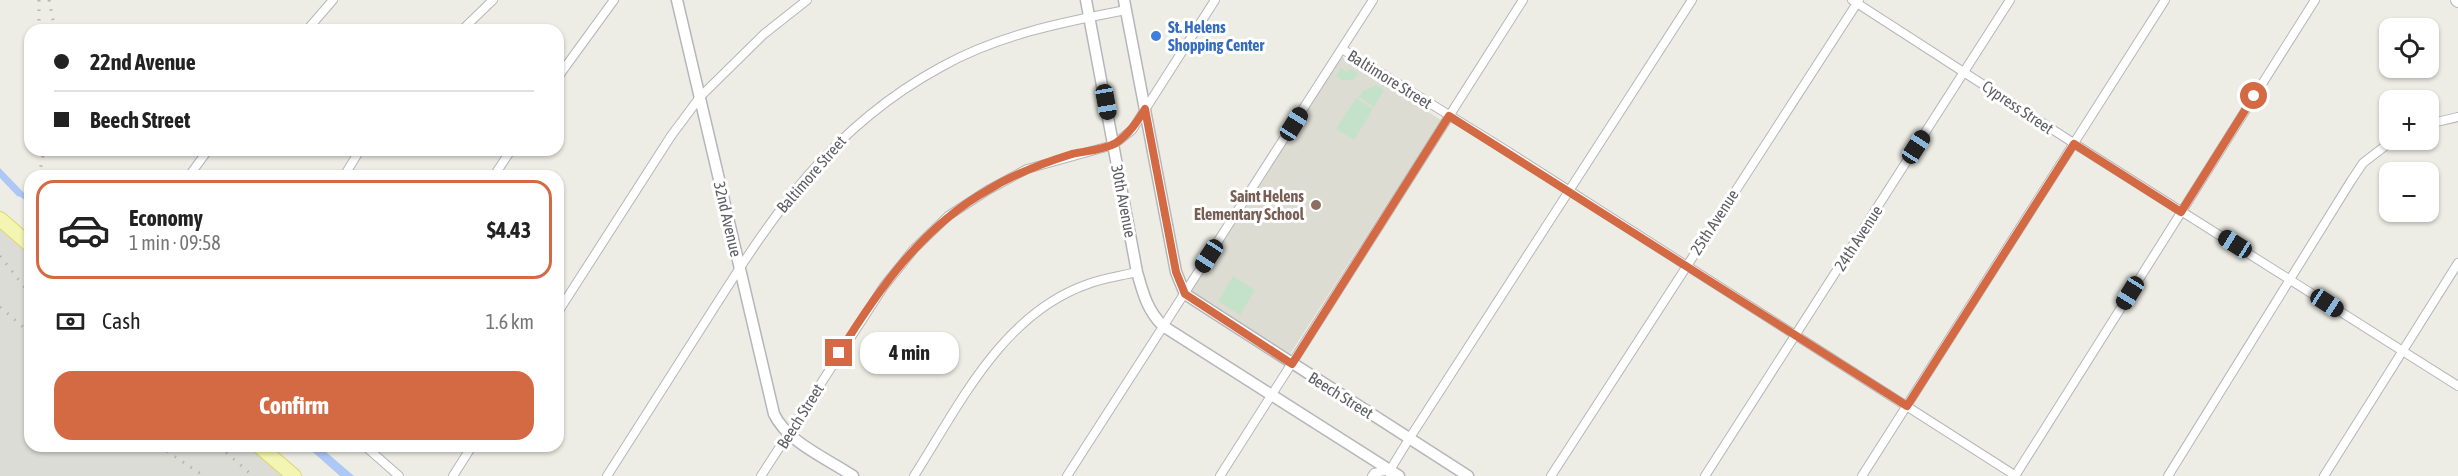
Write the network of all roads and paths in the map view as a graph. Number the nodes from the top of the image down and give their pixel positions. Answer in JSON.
{"nodes":[{"id":1,"x":333,"y":0,"type":"edge"},
{"id":2,"x":493,"y":0,"type":"edge"},
{"id":3,"x":614,"y":0,"type":"edge"},
{"id":4,"x":677,"y":0,"type":"edge"},
{"id":5,"x":807,"y":0,"type":"edge"},
{"id":6,"x":1086,"y":0,"type":"edge"},
{"id":7,"x":1215,"y":0,"type":"edge"},
{"id":8,"x":1372,"y":0,"type":"edge"},
{"id":9,"x":1523,"y":0,"type":"edge"},
{"id":10,"x":1692,"y":0,"type":"edge"},
{"id":11,"x":2010,"y":0,"type":"edge"},
{"id":12,"x":2165,"y":0,"type":"edge"},
{"id":13,"x":2315,"y":0,"type":"edge"},
{"id":14,"x":1856,"y":1,"type":"edge"},
{"id":15,"x":1125,"y":5,"type":"edge"},
{"id":16,"x":1090,"y":17,"type":"junction"},
{"id":17,"x":312,"y":24,"type":"edge"},
{"id":18,"x":468,"y":24,"type":"edge"},
{"id":19,"x":1342,"y":49,"type":"junction"},
{"id":20,"x":564,"y":69,"type":"edge"},
{"id":21,"x":1965,"y":72,"type":"junction"},
{"id":22,"x":700,"y":97,"type":"junction"},
{"id":23,"x":1145,"y":109,"type":"junction"},
{"id":24,"x":1449,"y":116,"type":"junction"},
{"id":25,"x":2458,"y":117,"type":"edge"},
{"id":26,"x":2439,"y":121,"type":"edge"},
{"id":27,"x":2074,"y":144,"type":"junction"},
{"id":28,"x":1113,"y":145,"type":"junction"},
{"id":29,"x":2380,"y":150,"type":"edge"},
{"id":30,"x":204,"y":156,"type":"edge"},
{"id":31,"x":356,"y":156,"type":"edge"},
{"id":32,"x":507,"y":156,"type":"edge"},
{"id":33,"x":193,"y":170,"type":"edge"},
{"id":34,"x":348,"y":170,"type":"edge"},
{"id":35,"x":498,"y":170,"type":"edge"},
{"id":36,"x":1568,"y":190,"type":"junction"},
{"id":37,"x":2181,"y":212,"type":"junction"},
{"id":38,"x":0,"y":219,"type":"edge"},
{"id":39,"x":24,"y":240,"type":"edge"},
{"id":40,"x":2458,"y":263,"type":"edge"},
{"id":41,"x":1686,"y":265,"type":"junction"},
{"id":42,"x":740,"y":267,"type":"junction"},
{"id":43,"x":1137,"y":272,"type":"junction"},
{"id":44,"x":2292,"y":279,"type":"junction"},
{"id":45,"x":1185,"y":294,"type":"junction"},
{"id":46,"x":564,"y":303,"type":"edge"},
{"id":47,"x":1163,"y":326,"type":"junction"},
{"id":48,"x":1795,"y":335,"type":"junction"},
{"id":49,"x":2402,"y":352,"type":"junction"},
{"id":50,"x":1292,"y":364,"type":"junction"},
{"id":51,"x":2458,"y":386,"type":"edge"},
{"id":52,"x":1272,"y":394,"type":"junction"},
{"id":53,"x":1907,"y":406,"type":"junction"},
{"id":54,"x":789,"y":434,"type":"junction"},
{"id":55,"x":1409,"y":439,"type":"junction"},
{"id":56,"x":266,"y":452,"type":"edge"},
{"id":57,"x":372,"y":452,"type":"edge"},
{"id":58,"x":468,"y":452,"type":"edge"},
{"id":59,"x":1393,"y":474,"type":"edge"},
{"id":60,"x":294,"y":476,"type":"edge"},
{"id":61,"x":399,"y":476,"type":"edge"},
{"id":62,"x":453,"y":476,"type":"edge"},
{"id":63,"x":607,"y":476,"type":"edge"},
{"id":64,"x":761,"y":476,"type":"edge"},
{"id":65,"x":854,"y":476,"type":"edge"},
{"id":66,"x":914,"y":476,"type":"edge"},
{"id":67,"x":1067,"y":476,"type":"edge"},
{"id":68,"x":1220,"y":476,"type":"edge"},
{"id":69,"x":1372,"y":476,"type":"edge"},
{"id":70,"x":1468,"y":476,"type":"edge"},
{"id":71,"x":1551,"y":476,"type":"edge"},
{"id":72,"x":1705,"y":476,"type":"edge"},
{"id":73,"x":1862,"y":476,"type":"edge"},
{"id":74,"x":2015,"y":476,"type":"edge"},
{"id":75,"x":2168,"y":476,"type":"edge"},
{"id":76,"x":2324,"y":476,"type":"edge"}],
"edges":[{"from":1,"to":17,"type":"street"},
{"from":2,"to":18,"type":"street"},
{"from":3,"to":20,"type":"street"},
{"from":4,"to":22,"type":"street","name":"32nd Avenue"},
{"from":5,"to":22,"type":"street"},
{"from":6,"to":16,"type":"street","name":"30th Avenue"},
{"from":7,"to":23,"type":"street"},
{"from":8,"to":19,"type":"street"},
{"from":9,"to":24,"type":"street"},
{"from":10,"to":36,"type":"street"},
{"from":11,"to":21,"type":"street","name":"24th Avenue"},
{"from":12,"to":27,"type":"street"},
{"from":13,"to":37,"type":"street"},
{"from":14,"to":21,"type":"street","name":"Cypress Street"},
{"from":14,"to":41,"type":"street","name":"25th Avenue"},
{"from":15,"to":16,"type":"street","name":"Baltimore Street"},
{"from":15,"to":23,"type":"street"},
{"from":16,"to":28,"type":"street","name":"30th Avenue"},
{"from":16,"to":42,"type":"street","name":"Baltimore Street"},
{"from":19,"to":24,"type":"street","name":"Baltimore Street"},
{"from":19,"to":45,"type":"street"},
{"from":21,"to":27,"type":"street","name":"Cypress Street"},
{"from":21,"to":48,"type":"street","name":"24th Avenue"},
{"from":22,"to":42,"type":"street","name":"32nd Avenue"},
{"from":22,"to":46,"type":"street"},
{"from":23,"to":28,"type":"street"},
{"from":23,"to":45,"type":"street"},
{"from":24,"to":36,"type":"street","name":"Baltimore Street"},
{"from":24,"to":50,"type":"street"},
{"from":25,"to":26,"type":"street"},
{"from":27,"to":37,"type":"street","name":"Cypress Street"},
{"from":27,"to":53,"type":"street"},
{"from":28,"to":43,"type":"street","name":"30th Avenue"},
{"from":28,"to":54,"type":"street","name":"Beech Street"},
{"from":29,"to":44,"type":"street"},
{"from":30,"to":33,"type":"street"},
{"from":31,"to":34,"type":"street"},
{"from":32,"to":35,"type":"street"},
{"from":36,"to":41,"type":"street","name":"Baltimore Street"},
{"from":36,"to":55,"type":"street"},
{"from":37,"to":44,"type":"street","name":"Cypress Street"},
{"from":37,"to":74,"type":"street"},
{"from":38,"to":39,"type":"main road"},
{"from":40,"to":49,"type":"street"},
{"from":41,"to":48,"type":"street","name":"Baltimore Street"},
{"from":41,"to":71,"type":"street","name":"25th Avenue"},
{"from":42,"to":54,"type":"street","name":"32nd Avenue"},
{"from":42,"to":63,"type":"street","name":"Baltimore Street"},
{"from":43,"to":47,"type":"street","name":"30th Avenue"},
{"from":43,"to":66,"type":"street"},
{"from":44,"to":49,"type":"street","name":"Cypress Street"},
{"from":44,"to":75,"type":"street"},
{"from":45,"to":47,"type":"street"},
{"from":45,"to":50,"type":"street","name":"Beech Street"},
{"from":47,"to":52,"type":"street"},
{"from":47,"to":67,"type":"street"},
{"from":48,"to":53,"type":"street","name":"Baltimore Street"},
{"from":48,"to":72,"type":"street","name":"24th Avenue"},
{"from":49,"to":51,"type":"street","name":"Cypress Street"},
{"from":49,"to":76,"type":"street"},
{"from":50,"to":52,"type":"street"},
{"from":50,"to":55,"type":"street","name":"Beech Street"},
{"from":52,"to":59,"type":"street"},
{"from":52,"to":68,"type":"street"},
{"from":53,"to":73,"type":"street"},
{"from":53,"to":74,"type":"street","name":"Baltimore Street"},
{"from":54,"to":64,"type":"street","name":"Beech Street"},
{"from":54,"to":65,"type":"street"},
{"from":55,"to":59,"type":"street"},
{"from":55,"to":70,"type":"street","name":"Beech Street"},
{"from":56,"to":60,"type":"main road"},
{"from":57,"to":61,"type":"street"},
{"from":58,"to":62,"type":"street"},
{"from":59,"to":69,"type":"street"}]}
